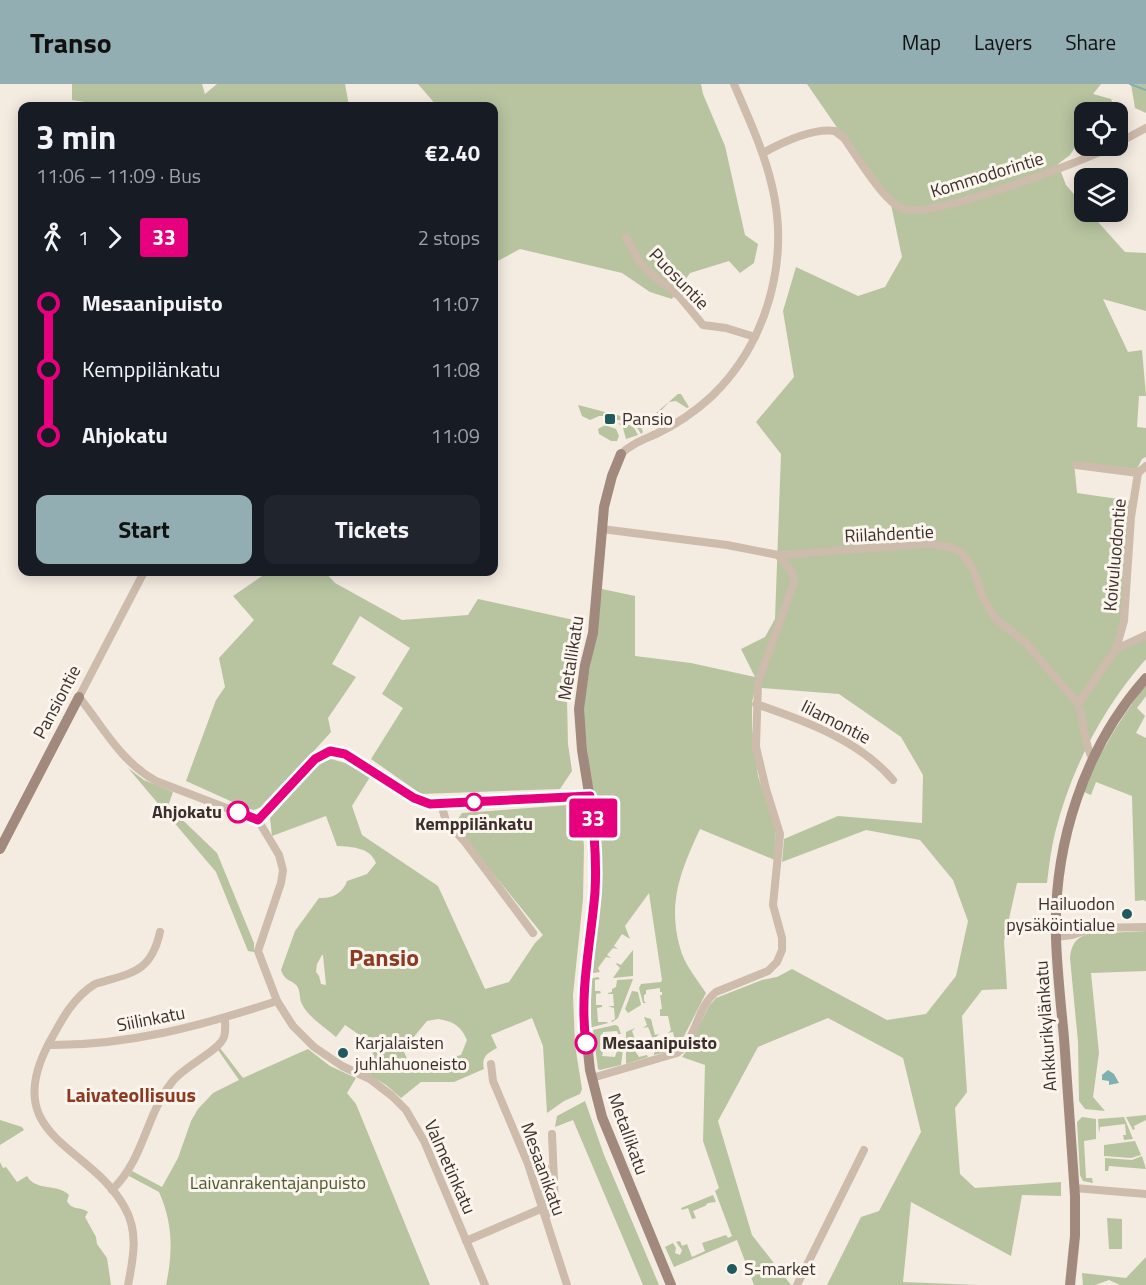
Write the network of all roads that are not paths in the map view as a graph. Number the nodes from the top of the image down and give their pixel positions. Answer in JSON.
{"nodes":[{"id":1,"x":734,"y":84,"type":"edge"},
{"id":2,"x":1146,"y":128,"type":"edge"},
{"id":3,"x":1128,"y":138,"type":"edge"},
{"id":4,"x":763,"y":153,"type":"junction"},
{"id":5,"x":1090,"y":156,"type":"edge"},
{"id":6,"x":626,"y":237,"type":"dead end"},
{"id":7,"x":755,"y":337,"type":"junction"},
{"id":8,"x":621,"y":454,"type":"joint"},
{"id":9,"x":1076,"y":465,"type":"dead end"},
{"id":10,"x":1146,"y":466,"type":"edge"},
{"id":11,"x":1138,"y":473,"type":"junction"},
{"id":12,"x":602,"y":529,"type":"junction"},
{"id":13,"x":778,"y":555,"type":"junction"},
{"id":14,"x":142,"y":576,"type":"edge"},
{"id":15,"x":1146,"y":635,"type":"edge"},
{"id":16,"x":1116,"y":649,"type":"junction"},
{"id":17,"x":1146,"y":678,"type":"edge"},
{"id":18,"x":79,"y":697,"type":"junction"},
{"id":19,"x":756,"y":704,"type":"junction"},
{"id":20,"x":1078,"y":704,"type":"junction"},
{"id":21,"x":1093,"y":760,"type":"junction"},
{"id":22,"x":893,"y":780,"type":"dead end"},
{"id":23,"x":590,"y":796,"type":"junction"},
{"id":24,"x":441,"y":804,"type":"junction"},
{"id":25,"x":258,"y":820,"type":"junction"},
{"id":26,"x":0,"y":849,"type":"edge"},
{"id":27,"x":1146,"y":927,"type":"edge"},
{"id":28,"x":160,"y":932,"type":"dead end"},
{"id":29,"x":533,"y":933,"type":"dead end"},
{"id":30,"x":1056,"y":937,"type":"junction"},
{"id":31,"x":277,"y":1001,"type":"junction"},
{"id":32,"x":225,"y":1018,"type":"junction"},
{"id":33,"x":48,"y":1045,"type":"junction"},
{"id":34,"x":32,"y":1060,"type":"dead end"},
{"id":35,"x":491,"y":1064,"type":"dead end"},
{"id":36,"x":592,"y":1078,"type":"junction"},
{"id":37,"x":552,"y":1134,"type":"dead end"},
{"id":38,"x":864,"y":1150,"type":"dead end"},
{"id":39,"x":59,"y":1153,"type":"dead end"},
{"id":40,"x":1074,"y":1188,"type":"junction"},
{"id":41,"x":112,"y":1191,"type":"junction"},
{"id":42,"x":1146,"y":1194,"type":"edge"},
{"id":43,"x":544,"y":1211,"type":"junction"},
{"id":44,"x":466,"y":1241,"type":"junction"},
{"id":45,"x":128,"y":1285,"type":"edge"},
{"id":46,"x":485,"y":1285,"type":"edge"},
{"id":47,"x":567,"y":1285,"type":"edge"},
{"id":48,"x":671,"y":1285,"type":"edge"},
{"id":49,"x":797,"y":1285,"type":"edge"},
{"id":50,"x":1070,"y":1285,"type":"edge"}],
"edges":[{"from":1,"to":4,"type":"street"},
{"from":2,"to":3,"type":"street"},
{"from":4,"to":5,"type":"street","name":"Kommodorintie"},
{"from":4,"to":7,"type":"street"},
{"from":6,"to":7,"type":"street","name":"Puosuntie"},
{"from":7,"to":8,"type":"street"},
{"from":8,"to":12,"type":"street","name":"Metallikatu"},
{"from":9,"to":11,"type":"street"},
{"from":10,"to":11,"type":"street"},
{"from":11,"to":16,"type":"street","name":"Koivuluodontie"},
{"from":12,"to":13,"type":"street","name":"Riilahdentie"},
{"from":12,"to":23,"type":"street","name":"Metallikatu"},
{"from":13,"to":19,"type":"street"},
{"from":13,"to":20,"type":"street","name":"Riilahdentie"},
{"from":14,"to":18,"type":"street","name":"Pansiontie"},
{"from":15,"to":16,"type":"street"},
{"from":16,"to":20,"type":"street"},
{"from":17,"to":21,"type":"street","name":"Ankkurikylänkatu"},
{"from":18,"to":25,"type":"street"},
{"from":18,"to":26,"type":"street","name":"Pansiontie"},
{"from":19,"to":22,"type":"street","name":"Iilamontie"},
{"from":19,"to":36,"type":"street"},
{"from":20,"to":21,"type":"street","name":"Riilahdentie"},
{"from":21,"to":30,"type":"street","name":"Ankkurikylänkatu"},
{"from":23,"to":24,"type":"street"},
{"from":23,"to":36,"type":"street","name":"Metallikatu"},
{"from":24,"to":25,"type":"street"},
{"from":24,"to":29,"type":"street"},
{"from":25,"to":31,"type":"street","name":"Valmetinkatu"},
{"from":27,"to":30,"type":"street"},
{"from":28,"to":33,"type":"street"},
{"from":30,"to":40,"type":"street","name":"Ankkurikylänkatu"},
{"from":31,"to":32,"type":"street","name":"Siilinkatu"},
{"from":31,"to":44,"type":"street","name":"Valmetinkatu"},
{"from":32,"to":33,"type":"street","name":"Siilinkatu"},
{"from":32,"to":41,"type":"street"},
{"from":33,"to":34,"type":"street"},
{"from":35,"to":43,"type":"street","name":"Mesaanikatu"},
{"from":36,"to":48,"type":"street","name":"Metallikatu"},
{"from":37,"to":43,"type":"street"},
{"from":38,"to":49,"type":"street"},
{"from":39,"to":41,"type":"street"},
{"from":40,"to":42,"type":"street"},
{"from":40,"to":50,"type":"street","name":"Ankkurikylänkatu"},
{"from":41,"to":45,"type":"street"},
{"from":43,"to":44,"type":"street"},
{"from":43,"to":47,"type":"street","name":"Mesaanikatu"},
{"from":44,"to":46,"type":"street","name":"Valmetinkatu"}]}
